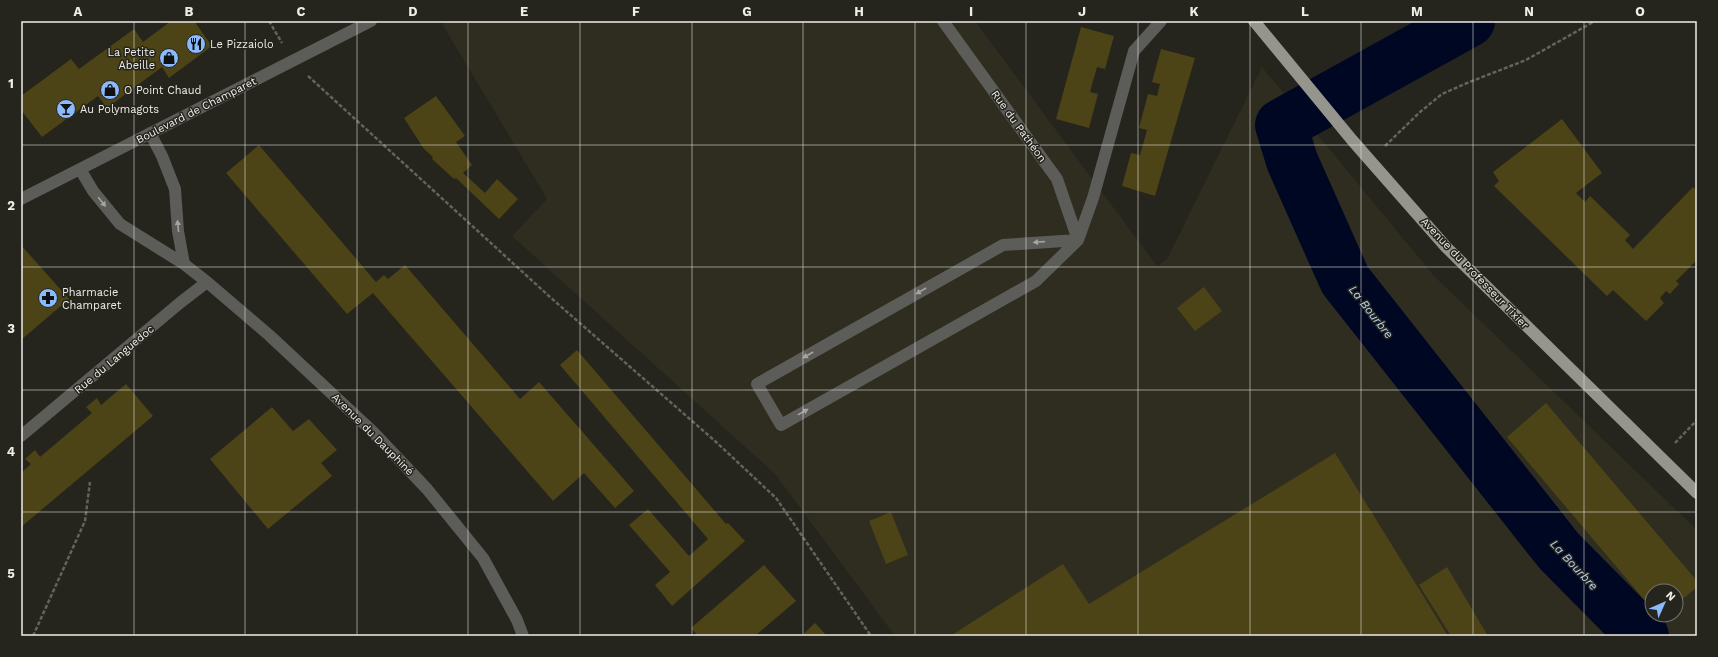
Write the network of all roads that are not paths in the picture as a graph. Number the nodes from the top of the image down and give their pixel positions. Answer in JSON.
{"nodes":[{"id":1,"x":371,"y":21,"type":"edge"},
{"id":2,"x":943,"y":21,"type":"edge"},
{"id":3,"x":1162,"y":21,"type":"edge"},
{"id":4,"x":1254,"y":21,"type":"edge"},
{"id":5,"x":150,"y":133,"type":"junction"},
{"id":6,"x":80,"y":169,"type":"junction"},
{"id":7,"x":21,"y":199,"type":"edge"},
{"id":8,"x":1078,"y":240,"type":"junction"},
{"id":9,"x":184,"y":264,"type":"junction"},
{"id":10,"x":207,"y":282,"type":"junction"},
{"id":11,"x":21,"y":436,"type":"edge"},
{"id":12,"x":1697,"y":493,"type":"edge"},
{"id":13,"x":524,"y":636,"type":"edge"}],
"edges":[{"from":1,"to":5,"type":"street","name":"Boulevard de Champaret"},
{"from":2,"to":8,"type":"street","name":"Rue du Pathéon"},
{"from":3,"to":8,"type":"street"},
{"from":4,"to":12,"type":"main road","name":"Avenue du Professeur Tixier"},
{"from":5,"to":6,"type":"street","name":"Boulevard de Champaret"},
{"from":9,"to":5,"type":"street","one_way":true},
{"from":6,"to":7,"type":"street","name":"Boulevard de Champaret"},
{"from":6,"to":9,"type":"street","name":"Avenue du Dauphiné","one_way":true},
{"from":8,"to":8,"type":"street","one_way":true},
{"from":9,"to":10,"type":"street","name":"Avenue du Dauphiné"},
{"from":10,"to":11,"type":"street","name":"Rue du Languedoc"},
{"from":10,"to":13,"type":"street","name":"Avenue du Dauphiné"}]}
